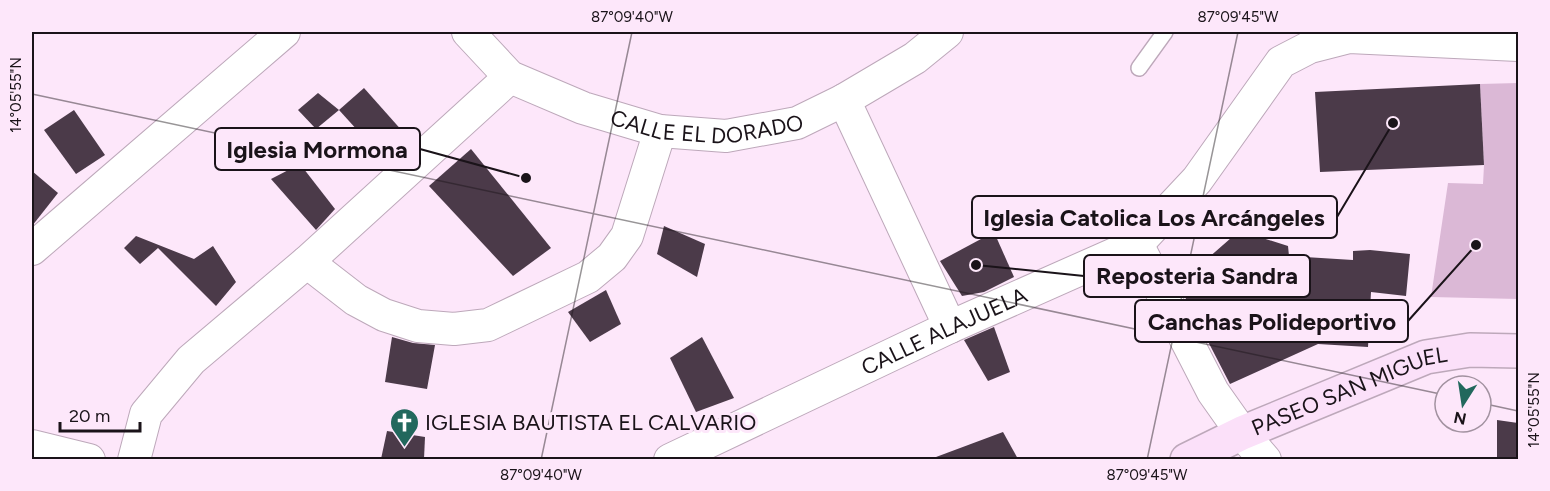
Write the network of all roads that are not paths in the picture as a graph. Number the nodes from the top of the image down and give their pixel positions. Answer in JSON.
{"nodes":[{"id":1,"x":284,"y":32,"type":"edge"},
{"id":2,"x":468,"y":32,"type":"edge"},
{"id":3,"x":947,"y":32,"type":"edge"},
{"id":4,"x":1165,"y":32,"type":"edge"},
{"id":5,"x":1346,"y":34,"type":"edge"},
{"id":6,"x":1518,"y":45,"type":"edge"},
{"id":7,"x":1138,"y":68,"type":"dead end"},
{"id":8,"x":510,"y":77,"type":"junction"},
{"id":9,"x":844,"y":100,"type":"junction"},
{"id":10,"x":660,"y":130,"type":"junction"},
{"id":11,"x":1137,"y":244,"type":"junction"},
{"id":12,"x":32,"y":249,"type":"edge"},
{"id":13,"x":307,"y":262,"type":"junction"},
{"id":14,"x":950,"y":327,"type":"junction"},
{"id":15,"x":1518,"y":351,"type":"edge"},
{"id":16,"x":1242,"y":433,"type":"junction"},
{"id":17,"x":32,"y":446,"type":"edge"},
{"id":18,"x":89,"y":459,"type":"edge"},
{"id":19,"x":134,"y":459,"type":"edge"},
{"id":20,"x":670,"y":459,"type":"edge"},
{"id":21,"x":1186,"y":459,"type":"edge"},
{"id":22,"x":1265,"y":459,"type":"edge"}],
"edges":[{"from":1,"to":12,"type":"street"},
{"from":2,"to":8,"type":"street","name":"CALLE EL DORADO"},
{"from":3,"to":9,"type":"street","name":"CALLE EL DORADO"},
{"from":4,"to":7,"type":"lane"},
{"from":5,"to":6,"type":"street","name":"CALLE ALAJUELA"},
{"from":5,"to":11,"type":"street","name":"CALLE ALAJUELA"},
{"from":8,"to":10,"type":"street","name":"CALLE EL DORADO"},
{"from":8,"to":13,"type":"street"},
{"from":9,"to":10,"type":"street","name":"CALLE EL DORADO"},
{"from":9,"to":14,"type":"street"},
{"from":10,"to":13,"type":"street"},
{"from":11,"to":14,"type":"street","name":"CALLE ALAJUELA"},
{"from":11,"to":16,"type":"street"},
{"from":13,"to":19,"type":"street"},
{"from":14,"to":20,"type":"street","name":"CALLE ALAJUELA"},
{"from":15,"to":16,"type":"street","name":"PASEO SAN MIGUEL"},
{"from":16,"to":21,"type":"street","name":"PASEO SAN MIGUEL"},
{"from":16,"to":22,"type":"street"},
{"from":17,"to":18,"type":"street"}]}
